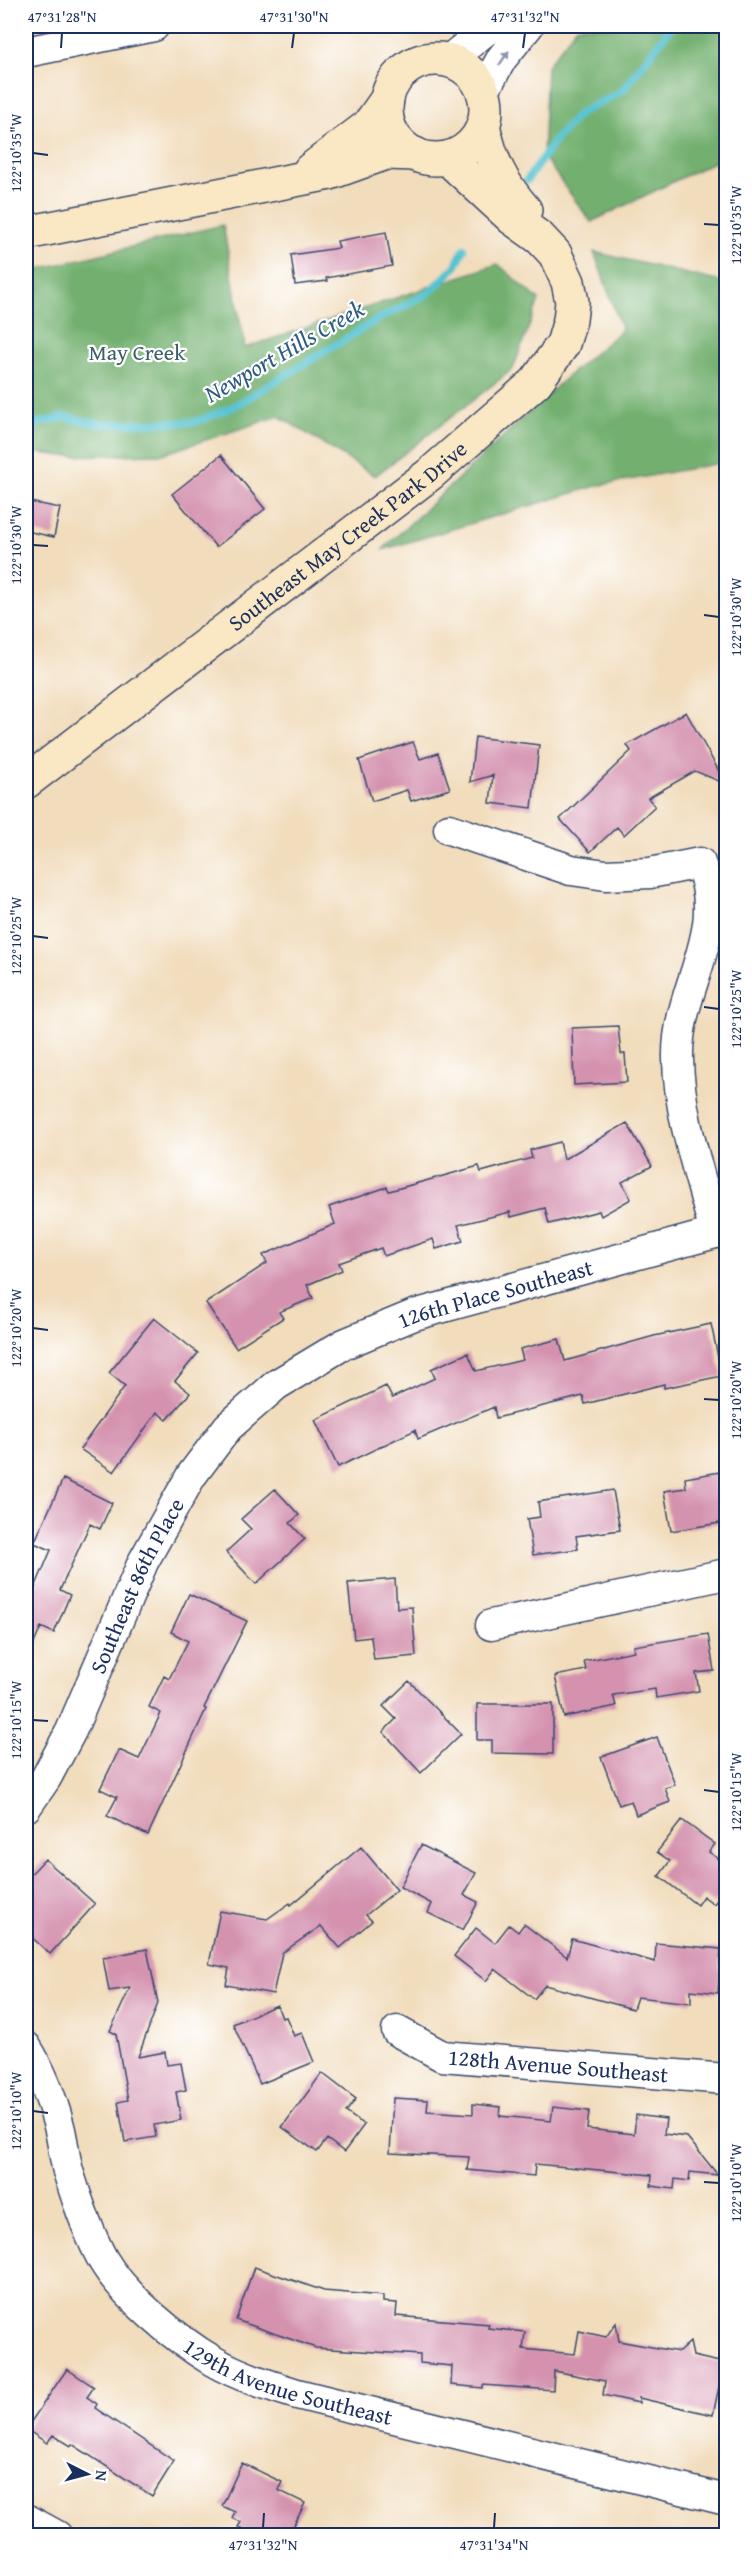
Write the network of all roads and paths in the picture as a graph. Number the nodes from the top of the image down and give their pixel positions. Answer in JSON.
{"nodes":[{"id":1,"x":154,"y":26,"type":"edge"},
{"id":2,"x":491,"y":26,"type":"edge"},
{"id":3,"x":528,"y":26,"type":"edge"},
{"id":4,"x":26,"y":52,"type":"edge"},
{"id":5,"x":449,"y":60,"type":"junction"},
{"id":6,"x":483,"y":92,"type":"junction"},
{"id":7,"x":387,"y":99,"type":"junction"},
{"id":8,"x":483,"y":125,"type":"junction"},
{"id":9,"x":415,"y":154,"type":"junction"},
{"id":10,"x":447,"y":158,"type":"junction"},
{"id":11,"x":299,"y":178,"type":"junction"},
{"id":12,"x":26,"y":233,"type":"edge"},
{"id":13,"x":540,"y":238,"type":"junction"},
{"id":14,"x":26,"y":782,"type":"edge"},
{"id":15,"x":448,"y":829,"type":"dead end"},
{"id":16,"x":721,"y":1232,"type":"edge"},
{"id":17,"x":276,"y":1385,"type":"joint"},
{"id":18,"x":726,"y":1574,"type":"edge"},
{"id":19,"x":491,"y":1625,"type":"dead end"},
{"id":20,"x":26,"y":1807,"type":"edge"},
{"id":21,"x":397,"y":2031,"type":"dead end"},
{"id":22,"x":26,"y":2047,"type":"edge"},
{"id":23,"x":726,"y":2079,"type":"edge"},
{"id":24,"x":726,"y":2499,"type":"edge"},
{"id":25,"x":26,"y":2519,"type":"edge"},
{"id":26,"x":57,"y":2535,"type":"edge"}],
"edges":[{"from":1,"to":4,"type":"street"},
{"from":2,"to":5,"type":"street"},
{"from":6,"to":3,"type":"street","one_way":true},
{"from":5,"to":6,"type":"street"},
{"from":5,"to":7,"type":"street"},
{"from":6,"to":8,"type":"street"},
{"from":7,"to":9,"type":"street"},
{"from":7,"to":11,"type":"street"},
{"from":8,"to":10,"type":"street"},
{"from":8,"to":13,"type":"street","name":"Southeast May Creek Park Drive"},
{"from":9,"to":10,"type":"street"},
{"from":9,"to":11,"type":"street"},
{"from":10,"to":13,"type":"street","name":"Southeast May Creek Park Drive"},
{"from":11,"to":12,"type":"street"},
{"from":13,"to":14,"type":"street","name":"Southeast May Creek Park Drive"},
{"from":15,"to":16,"type":"street"},
{"from":16,"to":17,"type":"street","name":"126th Place Southeast"},
{"from":17,"to":20,"type":"street","name":"Southeast 86th Place"},
{"from":18,"to":19,"type":"street"},
{"from":21,"to":23,"type":"street","name":"128th Avenue Southeast"},
{"from":22,"to":24,"type":"street","name":"129th Avenue Southeast"},
{"from":25,"to":26,"type":"street"}]}
